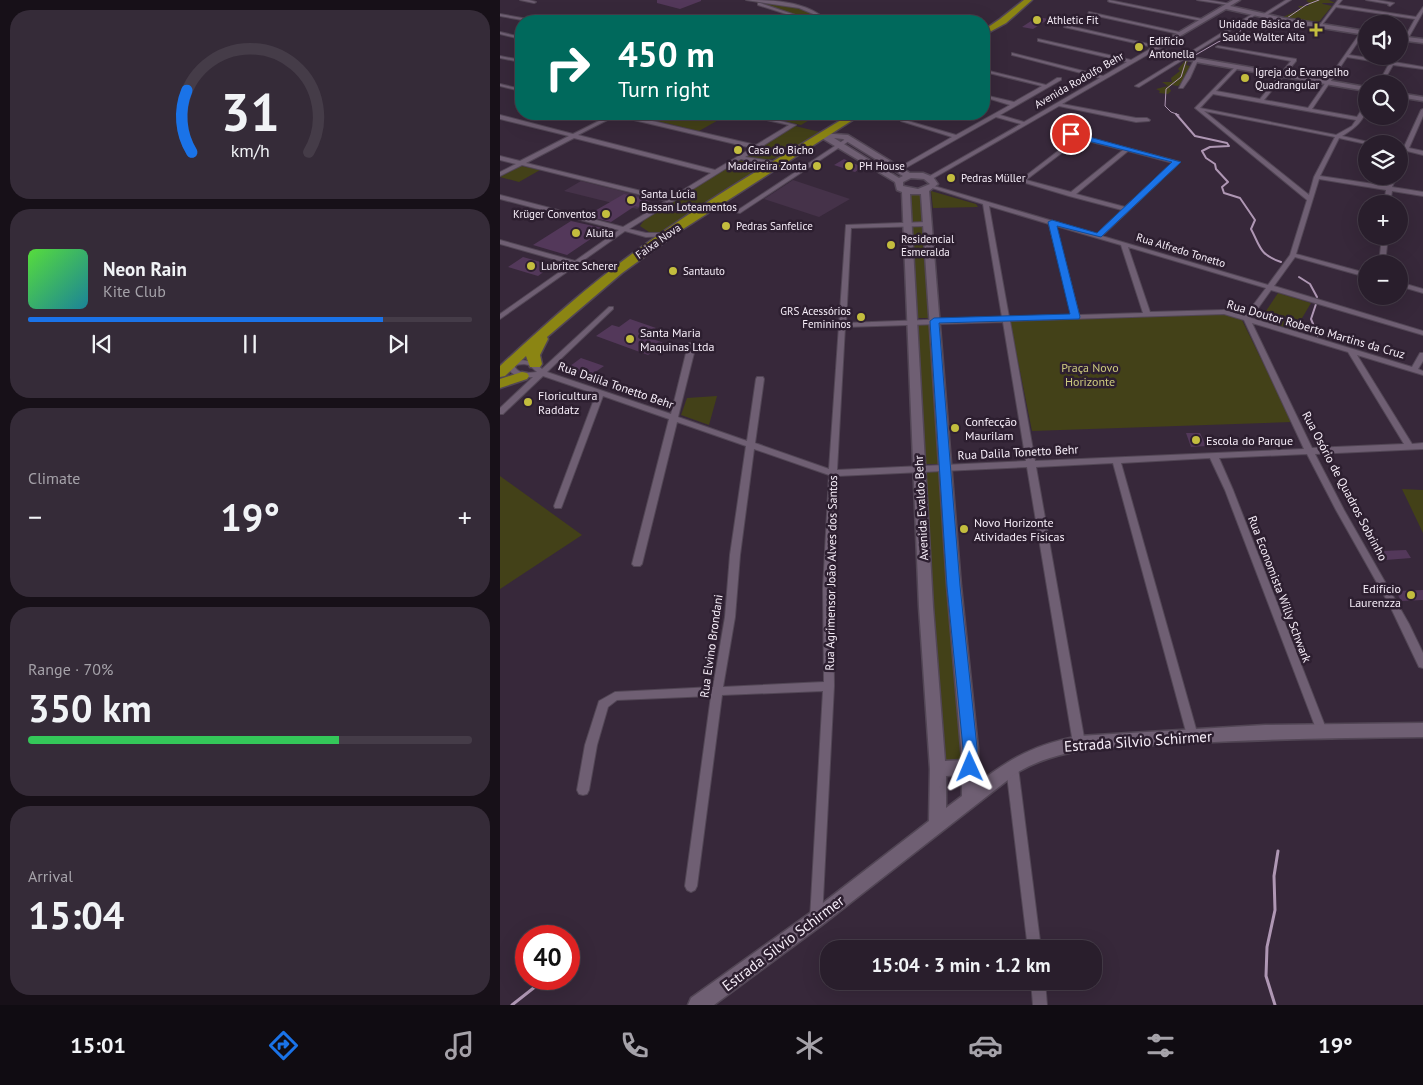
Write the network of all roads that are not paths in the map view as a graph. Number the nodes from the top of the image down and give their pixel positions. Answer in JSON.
{"nodes":[{"id":1,"x":522,"y":0,"type":"edge"},
{"id":2,"x":747,"y":0,"type":"edge"},
{"id":3,"x":1028,"y":0,"type":"edge"},
{"id":4,"x":1199,"y":0,"type":"edge"},
{"id":5,"x":1237,"y":0,"type":"edge"},
{"id":6,"x":1290,"y":0,"type":"edge"},
{"id":7,"x":1340,"y":0,"type":"edge"},
{"id":8,"x":1368,"y":0,"type":"edge"},
{"id":9,"x":1110,"y":1,"type":"edge"},
{"id":10,"x":534,"y":2,"type":"dead end"},
{"id":11,"x":1390,"y":5,"type":"dead end"},
{"id":12,"x":1227,"y":6,"type":"junction"},
{"id":13,"x":1335,"y":6,"type":"junction"},
{"id":14,"x":1423,"y":8,"type":"edge"},
{"id":15,"x":1376,"y":12,"type":"junction"},
{"id":16,"x":1089,"y":13,"type":"dead end"},
{"id":17,"x":500,"y":14,"type":"edge"},
{"id":18,"x":1255,"y":14,"type":"junction"},
{"id":19,"x":793,"y":15,"type":"edge"},
{"id":20,"x":818,"y":15,"type":"edge"},
{"id":21,"x":1374,"y":15,"type":"edge"},
{"id":22,"x":1264,"y":16,"type":"junction"},
{"id":23,"x":515,"y":17,"type":"edge"},
{"id":24,"x":1418,"y":18,"type":"junction"},
{"id":25,"x":1202,"y":20,"type":"junction"},
{"id":26,"x":1320,"y":25,"type":"junction"},
{"id":27,"x":1065,"y":26,"type":"dead end"},
{"id":28,"x":990,"y":29,"type":"edge"},
{"id":29,"x":1358,"y":29,"type":"edge"},
{"id":30,"x":1408,"y":30,"type":"edge"},
{"id":31,"x":500,"y":33,"type":"edge"},
{"id":32,"x":1180,"y":33,"type":"junction"},
{"id":33,"x":515,"y":37,"type":"edge"},
{"id":34,"x":1408,"y":39,"type":"edge"},
{"id":35,"x":1040,"y":40,"type":"dead end"},
{"id":36,"x":1358,"y":40,"type":"edge"},
{"id":37,"x":1423,"y":42,"type":"edge"},
{"id":38,"x":1218,"y":47,"type":"dead end"},
{"id":39,"x":1154,"y":48,"type":"junction"},
{"id":40,"x":1014,"y":54,"type":"dead end"},
{"id":41,"x":1347,"y":56,"type":"junction"},
{"id":42,"x":1182,"y":57,"type":"junction"},
{"id":43,"x":500,"y":58,"type":"edge"},
{"id":44,"x":1358,"y":58,"type":"edge"},
{"id":45,"x":515,"y":60,"type":"edge"},
{"id":46,"x":1196,"y":60,"type":"junction"},
{"id":47,"x":1132,"y":62,"type":"junction"},
{"id":48,"x":1404,"y":65,"type":"edge"},
{"id":49,"x":1236,"y":67,"type":"junction"},
{"id":50,"x":1423,"y":68,"type":"edge"},
{"id":51,"x":990,"y":72,"type":"edge"},
{"id":52,"x":1282,"y":75,"type":"junction"},
{"id":53,"x":1104,"y":78,"type":"junction"},
{"id":54,"x":1059,"y":79,"type":"dead end"},
{"id":55,"x":1328,"y":83,"type":"junction"},
{"id":56,"x":500,"y":85,"type":"edge"},
{"id":57,"x":1046,"y":86,"type":"junction"},
{"id":58,"x":1137,"y":86,"type":"dead end"},
{"id":59,"x":1181,"y":87,"type":"dead end"},
{"id":60,"x":1358,"y":88,"type":"edge"},
{"id":61,"x":515,"y":89,"type":"edge"},
{"id":62,"x":1212,"y":92,"type":"junction"},
{"id":63,"x":1408,"y":96,"type":"edge"},
{"id":64,"x":990,"y":98,"type":"edge"},
{"id":65,"x":1423,"y":99,"type":"edge"},
{"id":66,"x":1261,"y":101,"type":"junction"},
{"id":67,"x":1014,"y":104,"type":"junction"},
{"id":68,"x":1057,"y":104,"type":"junction"},
{"id":69,"x":1197,"y":108,"type":"junction"},
{"id":70,"x":1309,"y":110,"type":"junction"},
{"id":71,"x":1422,"y":113,"type":"edge"},
{"id":72,"x":995,"y":115,"type":"junction"},
{"id":73,"x":500,"y":116,"type":"edge"},
{"id":74,"x":990,"y":118,"type":"edge"},
{"id":75,"x":1358,"y":119,"type":"edge"},
{"id":76,"x":605,"y":120,"type":"edge"},
{"id":77,"x":642,"y":120,"type":"edge"},
{"id":78,"x":772,"y":120,"type":"edge"},
{"id":79,"x":847,"y":120,"type":"edge"},
{"id":80,"x":903,"y":120,"type":"dead end"},
{"id":81,"x":986,"y":120,"type":"edge"},
{"id":82,"x":1148,"y":120,"type":"dead end"},
{"id":83,"x":1358,"y":121,"type":"edge"},
{"id":84,"x":1024,"y":123,"type":"junction"},
{"id":85,"x":839,"y":125,"type":"junction"},
{"id":86,"x":1414,"y":130,"type":"junction"},
{"id":87,"x":1423,"y":131,"type":"edge"},
{"id":88,"x":1071,"y":134,"type":"dead end"},
{"id":89,"x":823,"y":135,"type":"junction"},
{"id":90,"x":573,"y":136,"type":"junction"},
{"id":91,"x":957,"y":136,"type":"junction"},
{"id":92,"x":1338,"y":136,"type":"junction"},
{"id":93,"x":1079,"y":137,"type":"junction"},
{"id":94,"x":1358,"y":140,"type":"edge"},
{"id":95,"x":1408,"y":140,"type":"edge"},
{"id":96,"x":842,"y":141,"type":"junction"},
{"id":97,"x":808,"y":144,"type":"junction"},
{"id":98,"x":756,"y":147,"type":"junction"},
{"id":99,"x":1127,"y":149,"type":"junction"},
{"id":100,"x":1408,"y":150,"type":"edge"},
{"id":101,"x":1423,"y":153,"type":"edge"},
{"id":102,"x":740,"y":157,"type":"junction"},
{"id":103,"x":500,"y":158,"type":"edge"},
{"id":104,"x":520,"y":163,"type":"junction"},
{"id":105,"x":771,"y":163,"type":"junction"},
{"id":106,"x":756,"y":168,"type":"junction"},
{"id":107,"x":900,"y":169,"type":"junction"},
{"id":108,"x":715,"y":172,"type":"junction"},
{"id":109,"x":500,"y":174,"type":"edge"},
{"id":110,"x":909,"y":176,"type":"junction"},
{"id":111,"x":1318,"y":177,"type":"junction"},
{"id":112,"x":930,"y":178,"type":"junction"},
{"id":113,"x":902,"y":185,"type":"junction"},
{"id":114,"x":1390,"y":185,"type":"edge"},
{"id":115,"x":929,"y":188,"type":"junction"},
{"id":116,"x":1389,"y":188,"type":"junction"},
{"id":117,"x":1071,"y":194,"type":"junction"},
{"id":118,"x":1423,"y":194,"type":"edge"},
{"id":119,"x":1389,"y":195,"type":"edge"},
{"id":120,"x":500,"y":197,"type":"edge"},
{"id":121,"x":669,"y":200,"type":"junction"},
{"id":122,"x":1312,"y":200,"type":"junction"},
{"id":123,"x":986,"y":203,"type":"junction"},
{"id":124,"x":1125,"y":209,"type":"junction"},
{"id":125,"x":738,"y":212,"type":"dead end"},
{"id":126,"x":1052,"y":222,"type":"junction"},
{"id":127,"x":927,"y":224,"type":"junction"},
{"id":128,"x":908,"y":225,"type":"junction"},
{"id":129,"x":624,"y":229,"type":"junction"},
{"id":130,"x":1098,"y":236,"type":"junction"},
{"id":131,"x":648,"y":241,"type":"junction"},
{"id":132,"x":500,"y":242,"type":"edge"},
{"id":133,"x":1122,"y":243,"type":"junction"},
{"id":134,"x":1293,"y":256,"type":"junction"},
{"id":135,"x":575,"y":263,"type":"junction"},
{"id":136,"x":1279,"y":273,"type":"joint"},
{"id":137,"x":1358,"y":273,"type":"edge"},
{"id":138,"x":1269,"y":287,"type":"junction"},
{"id":139,"x":1408,"y":287,"type":"edge"},
{"id":140,"x":1423,"y":291,"type":"edge"},
{"id":141,"x":611,"y":308,"type":"dead end"},
{"id":142,"x":1147,"y":314,"type":"junction"},
{"id":143,"x":500,"y":317,"type":"edge"},
{"id":144,"x":1076,"y":317,"type":"junction"},
{"id":145,"x":1005,"y":319,"type":"junction"},
{"id":146,"x":1248,"y":319,"type":"junction"},
{"id":147,"x":934,"y":321,"type":"junction"},
{"id":148,"x":912,"y":322,"type":"junction"},
{"id":149,"x":842,"y":325,"type":"junction"},
{"id":150,"x":1423,"y":333,"type":"edge"},
{"id":151,"x":543,"y":334,"type":"junction"},
{"id":152,"x":692,"y":345,"type":"dead end"},
{"id":153,"x":1350,"y":351,"type":"junction"},
{"id":154,"x":1423,"y":355,"type":"edge"},
{"id":155,"x":538,"y":368,"type":"junction"},
{"id":156,"x":505,"y":369,"type":"edge"},
{"id":157,"x":1414,"y":370,"type":"junction"},
{"id":158,"x":1423,"y":373,"type":"edge"},
{"id":159,"x":522,"y":376,"type":"junction"},
{"id":160,"x":760,"y":379,"type":"dead end"},
{"id":161,"x":500,"y":384,"type":"edge"},
{"id":162,"x":600,"y":393,"type":"junction"},
{"id":163,"x":500,"y":412,"type":"edge"},
{"id":164,"x":673,"y":418,"type":"junction"},
{"id":165,"x":750,"y":444,"type":"junction"},
{"id":166,"x":1423,"y":446,"type":"edge"},
{"id":167,"x":1410,"y":447,"type":"junction"},
{"id":168,"x":1310,"y":451,"type":"junction"},
{"id":169,"x":1213,"y":455,"type":"junction"},
{"id":170,"x":1116,"y":460,"type":"junction"},
{"id":171,"x":1031,"y":464,"type":"junction"},
{"id":172,"x":945,"y":467,"type":"junction"},
{"id":173,"x":919,"y":468,"type":"junction"},
{"id":174,"x":833,"y":473,"type":"junction"},
{"id":175,"x":558,"y":506,"type":"dead end"},
{"id":176,"x":637,"y":564,"type":"dead end"},
{"id":177,"x":1423,"y":664,"type":"edge"},
{"id":178,"x":829,"y":686,"type":"junction"},
{"id":179,"x":717,"y":692,"type":"junction"},
{"id":180,"x":603,"y":704,"type":"joint"},
{"id":181,"x":1423,"y":730,"type":"edge"},
{"id":182,"x":1322,"y":731,"type":"junction"},
{"id":183,"x":1192,"y":736,"type":"junction"},
{"id":184,"x":1079,"y":743,"type":"junction"},
{"id":185,"x":970,"y":767,"type":"junction"},
{"id":186,"x":1012,"y":767,"type":"junction"},
{"id":187,"x":938,"y":769,"type":"junction"},
{"id":188,"x":583,"y":790,"type":"dead end"},
{"id":189,"x":970,"y":800,"type":"junction"},
{"id":190,"x":936,"y":825,"type":"junction"},
{"id":191,"x":691,"y":886,"type":"dead end"},
{"id":192,"x":816,"y":919,"type":"junction"},
{"id":193,"x":1034,"y":940,"type":"edge"},
{"id":194,"x":1039,"y":990,"type":"edge"},
{"id":195,"x":698,"y":1005,"type":"edge"},
{"id":196,"x":1040,"y":1005,"type":"edge"}],
"edges":[{"from":1,"to":10,"type":"street"},
{"from":2,"to":19,"type":"street"},
{"from":2,"to":20,"type":"street"},
{"from":3,"to":28,"type":"highway"},
{"from":4,"to":12,"type":"street"},
{"from":5,"to":12,"type":"street","name":"Avenida Rodolfo Behr"},
{"from":6,"to":22,"type":"street"},
{"from":7,"to":13,"type":"street"},
{"from":8,"to":11,"type":"street"},
{"from":9,"to":25,"type":"street"},
{"from":12,"to":18,"type":"street"},
{"from":12,"to":25,"type":"street","name":"Avenida Rodolfo Behr"},
{"from":13,"to":15,"type":"street"},
{"from":13,"to":26,"type":"street"},
{"from":14,"to":24,"type":"street"},
{"from":15,"to":21,"type":"street"},
{"from":15,"to":24,"type":"street"},
{"from":16,"to":32,"type":"street"},
{"from":17,"to":23,"type":"street"},
{"from":18,"to":22,"type":"street"},
{"from":18,"to":42,"type":"street"},
{"from":22,"to":26,"type":"street"},
{"from":24,"to":30,"type":"street"},
{"from":25,"to":32,"type":"street","name":"Avenida Rodolfo Behr"},
{"from":26,"to":29,"type":"street"},
{"from":27,"to":39,"type":"street"},
{"from":31,"to":33,"type":"street"},
{"from":32,"to":39,"type":"street","name":"Avenida Rodolfo Behr"},
{"from":34,"to":37,"type":"street"},
{"from":35,"to":47,"type":"street"},
{"from":36,"to":41,"type":"street"},
{"from":38,"to":52,"type":"street"},
{"from":39,"to":42,"type":"street"},
{"from":39,"to":47,"type":"street","name":"Avenida Rodolfo Behr"},
{"from":40,"to":53,"type":"street"},
{"from":41,"to":44,"type":"street"},
{"from":41,"to":55,"type":"street"},
{"from":42,"to":46,"type":"street"},
{"from":42,"to":58,"type":"street"},
{"from":43,"to":45,"type":"street"},
{"from":46,"to":49,"type":"street"},
{"from":46,"to":59,"type":"street"},
{"from":47,"to":53,"type":"street","name":"Avenida Rodolfo Behr"},
{"from":48,"to":50,"type":"street"},
{"from":49,"to":52,"type":"street"},
{"from":49,"to":62,"type":"street"},
{"from":51,"to":57,"type":"street"},
{"from":52,"to":55,"type":"street"},
{"from":52,"to":66,"type":"street"},
{"from":53,"to":68,"type":"street","name":"Avenida Rodolfo Behr"},
{"from":54,"to":57,"type":"street"},
{"from":55,"to":60,"type":"street"},
{"from":55,"to":70,"type":"street"},
{"from":56,"to":61,"type":"street"},
{"from":57,"to":67,"type":"street"},
{"from":62,"to":66,"type":"street"},
{"from":62,"to":69,"type":"street"},
{"from":63,"to":65,"type":"street"},
{"from":64,"to":67,"type":"street"},
{"from":66,"to":70,"type":"street"},
{"from":67,"to":72,"type":"street"},
{"from":68,"to":82,"type":"street"},
{"from":68,"to":84,"type":"street","name":"Avenida Rodolfo Behr"},
{"from":69,"to":92,"type":"street"},
{"from":69,"to":122,"type":"street"},
{"from":70,"to":75,"type":"street"},
{"from":71,"to":86,"type":"street"},
{"from":72,"to":74,"type":"street"},
{"from":72,"to":84,"type":"street"},
{"from":73,"to":90,"type":"street"},
{"from":76,"to":90,"type":"street"},
{"from":77,"to":98,"type":"street"},
{"from":78,"to":98,"type":"street"},
{"from":79,"to":85,"type":"highway","name":"Faixa Nova"},
{"from":80,"to":91,"type":"street"},
{"from":81,"to":91,"type":"street"},
{"from":83,"to":92,"type":"street"},
{"from":84,"to":112,"type":"street","name":"Avenida Rodolfo Behr"},
{"from":85,"to":89,"type":"highway","name":"Faixa Nova"},
{"from":85,"to":96,"type":"highway"},
{"from":86,"to":87,"type":"street"},
{"from":86,"to":95,"type":"street"},
{"from":88,"to":93,"type":"street"},
{"from":89,"to":96,"type":"street"},
{"from":89,"to":96,"type":"street"},
{"from":89,"to":97,"type":"highway","name":"Faixa Nova"},
{"from":90,"to":104,"type":"street"},
{"from":90,"to":108,"type":"street"},
{"from":91,"to":107,"type":"street"},
{"from":92,"to":94,"type":"street"},
{"from":92,"to":111,"type":"street"},
{"from":93,"to":99,"type":"street"},
{"from":93,"to":117,"type":"street"},
{"from":96,"to":97,"type":"highway"},
{"from":96,"to":107,"type":"street"},
{"from":96,"to":113,"type":"street"},
{"from":96,"to":125,"type":"street"},
{"from":97,"to":105,"type":"highway","name":"Faixa Nova"},
{"from":98,"to":102,"type":"street"},
{"from":99,"to":117,"type":"street"},
{"from":99,"to":124,"type":"street"},
{"from":100,"to":101,"type":"street"},
{"from":102,"to":106,"type":"street"},
{"from":102,"to":108,"type":"street"},
{"from":103,"to":104,"type":"street"},
{"from":104,"to":109,"type":"street"},
{"from":104,"to":121,"type":"street"},
{"from":105,"to":106,"type":"highway","name":"Faixa Nova"},
{"from":105,"to":106,"type":"street"},
{"from":106,"to":131,"type":"highway","name":"Faixa Nova"},
{"from":107,"to":110,"type":"street"},
{"from":108,"to":121,"type":"street"},
{"from":110,"to":112,"type":"street"},
{"from":110,"to":113,"type":"street"},
{"from":111,"to":116,"type":"street"},
{"from":111,"to":122,"type":"street"},
{"from":112,"to":115,"type":"street","name":"Avenida Evaldo Behr"},
{"from":113,"to":115,"type":"street"},
{"from":113,"to":128,"type":"street","name":"Avenida Evaldo Behr"},
{"from":114,"to":116,"type":"street"},
{"from":115,"to":123,"type":"street","name":"Rua Alfredo Tonetto"},
{"from":115,"to":127,"type":"street","name":"Avenida Evaldo Behr"},
{"from":116,"to":118,"type":"street"},
{"from":116,"to":119,"type":"street"},
{"from":117,"to":124,"type":"street"},
{"from":120,"to":129,"type":"street"},
{"from":121,"to":129,"type":"street"},
{"from":122,"to":134,"type":"street"},
{"from":123,"to":126,"type":"street","name":"Rua Alfredo Tonetto"},
{"from":123,"to":145,"type":"street"},
{"from":124,"to":130,"type":"street"},
{"from":126,"to":130,"type":"street","name":"Rua Alfredo Tonetto"},
{"from":126,"to":144,"type":"street"},
{"from":127,"to":128,"type":"street"},
{"from":127,"to":147,"type":"street","name":"Avenida Evaldo Behr"},
{"from":128,"to":148,"type":"street","name":"Avenida Evaldo Behr"},
{"from":128,"to":149,"type":"street","name":"Rua Agrimensor João Alves dos Santos"},
{"from":129,"to":131,"type":"street"},
{"from":129,"to":135,"type":"street"},
{"from":130,"to":133,"type":"street","name":"Rua Alfredo Tonetto"},
{"from":131,"to":151,"type":"highway","name":"Faixa Nova"},
{"from":132,"to":135,"type":"street"},
{"from":133,"to":138,"type":"street","name":"Rua Alfredo Tonetto"},
{"from":133,"to":142,"type":"street"},
{"from":134,"to":136,"type":"street"},
{"from":134,"to":137,"type":"street"},
{"from":135,"to":143,"type":"street"},
{"from":136,"to":138,"type":"street"},
{"from":138,"to":146,"type":"street"},
{"from":138,"to":150,"type":"street","name":"Rua Alfredo Tonetto"},
{"from":139,"to":140,"type":"street"},
{"from":141,"to":155,"type":"street"},
{"from":142,"to":144,"type":"street","name":"Rua Doutor Roberto Martins da Cruz"},
{"from":142,"to":146,"type":"street","name":"Rua Doutor Roberto Martins da Cruz"},
{"from":144,"to":145,"type":"street","name":"Rua Doutor Roberto Martins da Cruz"},
{"from":145,"to":147,"type":"street","name":"Rua Doutor Roberto Martins da Cruz"},
{"from":145,"to":171,"type":"street"},
{"from":146,"to":153,"type":"street","name":"Rua Doutor Roberto Martins da Cruz"},
{"from":146,"to":168,"type":"street","name":"Rua Osório de Quadros Sobrinho"},
{"from":147,"to":148,"type":"street","name":"Rua Doutor Roberto Martins da Cruz"},
{"from":147,"to":172,"type":"street","name":"Avenida Evaldo Behr"},
{"from":148,"to":149,"type":"street","name":"Rua Doutor Roberto Martins da Cruz"},
{"from":148,"to":173,"type":"street","name":"Avenida Evaldo Behr"},
{"from":149,"to":174,"type":"street","name":"Rua Agrimensor João Alves dos Santos"},
{"from":151,"to":155,"type":"highway"},
{"from":151,"to":156,"type":"highway","name":"Faixa Nova"},
{"from":152,"to":164,"type":"street"},
{"from":153,"to":157,"type":"street","name":"Rua Doutor Roberto Martins da Cruz"},
{"from":153,"to":167,"type":"street"},
{"from":154,"to":157,"type":"street"},
{"from":155,"to":156,"type":"street"},
{"from":155,"to":159,"type":"street"},
{"from":155,"to":162,"type":"street","name":"Rua Dalila Tonetto Behr"},
{"from":155,"to":163,"type":"street"},
{"from":156,"to":159,"type":"street"},
{"from":157,"to":158,"type":"street","name":"Rua Doutor Roberto Martins da Cruz"},
{"from":159,"to":161,"type":"highway"},
{"from":160,"to":165,"type":"street","name":"Rua Elvino Brondani"},
{"from":162,"to":164,"type":"street","name":"Rua Dalila Tonetto Behr"},
{"from":162,"to":175,"type":"street"},
{"from":164,"to":165,"type":"street","name":"Rua Dalila Tonetto Behr"},
{"from":164,"to":176,"type":"street"},
{"from":165,"to":174,"type":"street","name":"Rua Dalila Tonetto Behr"},
{"from":165,"to":179,"type":"street","name":"Rua Elvino Brondani"},
{"from":166,"to":167,"type":"street","name":"Rua Dalila Tonetto Behr"},
{"from":167,"to":168,"type":"street","name":"Rua Dalila Tonetto Behr"},
{"from":168,"to":169,"type":"street","name":"Rua Dalila Tonetto Behr"},
{"from":168,"to":177,"type":"street","name":"Rua Osório de Quadros Sobrinho"},
{"from":169,"to":170,"type":"street","name":"Rua Dalila Tonetto Behr"},
{"from":169,"to":182,"type":"street","name":"Rua Economista Willy Schwark"},
{"from":170,"to":171,"type":"street","name":"Rua Dalila Tonetto Behr"},
{"from":170,"to":183,"type":"street"},
{"from":171,"to":172,"type":"street","name":"Rua Dalila Tonetto Behr"},
{"from":171,"to":184,"type":"street"},
{"from":172,"to":173,"type":"street","name":"Rua Dalila Tonetto Behr"},
{"from":172,"to":185,"type":"street","name":"Avenida Evaldo Behr"},
{"from":173,"to":174,"type":"street","name":"Rua Dalila Tonetto Behr"},
{"from":173,"to":187,"type":"street","name":"Avenida Evaldo Behr"},
{"from":174,"to":178,"type":"street","name":"Rua Agrimensor João Alves dos Santos"},
{"from":178,"to":179,"type":"street"},
{"from":178,"to":192,"type":"street","name":"Rua Agrimensor João Alves dos Santos"},
{"from":179,"to":180,"type":"street"},
{"from":179,"to":191,"type":"street","name":"Rua Elvino Brondani"},
{"from":180,"to":188,"type":"street"},
{"from":181,"to":182,"type":"street","name":"Estrada Silvio Schirmer"},
{"from":182,"to":183,"type":"street","name":"Estrada Silvio Schirmer"},
{"from":183,"to":184,"type":"street","name":"Estrada Silvio Schirmer"},
{"from":184,"to":186,"type":"street","name":"Estrada Silvio Schirmer"},
{"from":185,"to":187,"type":"street"},
{"from":185,"to":189,"type":"street","name":"Avenida Evaldo Behr"},
{"from":186,"to":189,"type":"street","name":"Estrada Silvio Schirmer"},
{"from":186,"to":193,"type":"street"},
{"from":187,"to":190,"type":"street","name":"Avenida Evaldo Behr"},
{"from":189,"to":190,"type":"street","name":"Estrada Silvio Schirmer"},
{"from":190,"to":192,"type":"street","name":"Estrada Silvio Schirmer"},
{"from":192,"to":195,"type":"street","name":"Estrada Silvio Schirmer"},
{"from":194,"to":196,"type":"street"}]}
